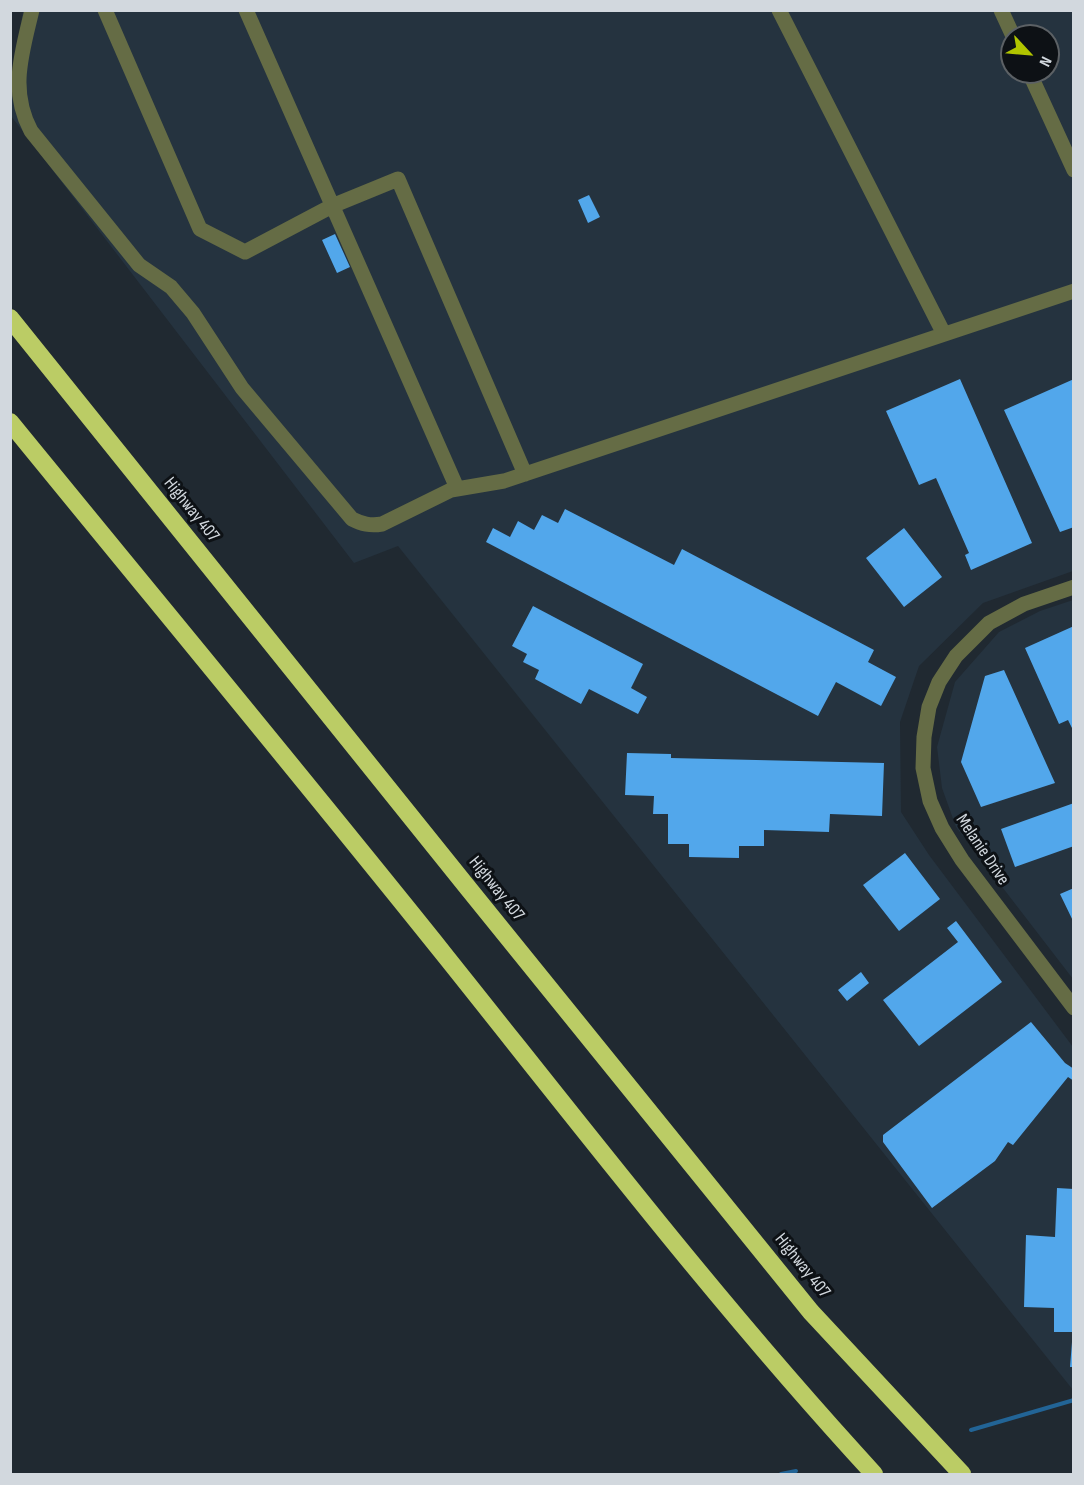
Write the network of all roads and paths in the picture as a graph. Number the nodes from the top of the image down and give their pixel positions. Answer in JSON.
{"nodes":[{"id":1,"x":32,"y":10,"type":"edge"},
{"id":2,"x":105,"y":10,"type":"edge"},
{"id":3,"x":246,"y":10,"type":"edge"},
{"id":4,"x":779,"y":10,"type":"edge"},
{"id":5,"x":1001,"y":10,"type":"edge"},
{"id":6,"x":1007,"y":24,"type":"edge"},
{"id":7,"x":1035,"y":84,"type":"edge"},
{"id":8,"x":1074,"y":170,"type":"edge"},
{"id":9,"x":333,"y":206,"type":"junction"},
{"id":10,"x":1074,"y":291,"type":"edge"},
{"id":11,"x":10,"y":318,"type":"edge"},
{"id":12,"x":944,"y":334,"type":"junction"},
{"id":13,"x":10,"y":422,"type":"edge"},
{"id":14,"x":525,"y":474,"type":"junction"},
{"id":15,"x":457,"y":489,"type":"junction"},
{"id":16,"x":1074,"y":587,"type":"edge"},
{"id":17,"x":1074,"y":1008,"type":"edge"},
{"id":18,"x":874,"y":1474,"type":"edge"},
{"id":19,"x":962,"y":1474,"type":"edge"}],
"edges":[{"from":1,"to":15,"type":"street"},
{"from":2,"to":9,"type":"street"},
{"from":3,"to":9,"type":"street"},
{"from":4,"to":12,"type":"street"},
{"from":5,"to":6,"type":"street"},
{"from":7,"to":8,"type":"street"},
{"from":9,"to":14,"type":"street"},
{"from":9,"to":15,"type":"street"},
{"from":10,"to":12,"type":"street"},
{"from":11,"to":19,"type":"highway","name":"Highway 407"},
{"from":12,"to":14,"type":"street"},
{"from":13,"to":18,"type":"highway"},
{"from":14,"to":15,"type":"street"},
{"from":16,"to":17,"type":"street","name":"Melanie Drive"}]}
